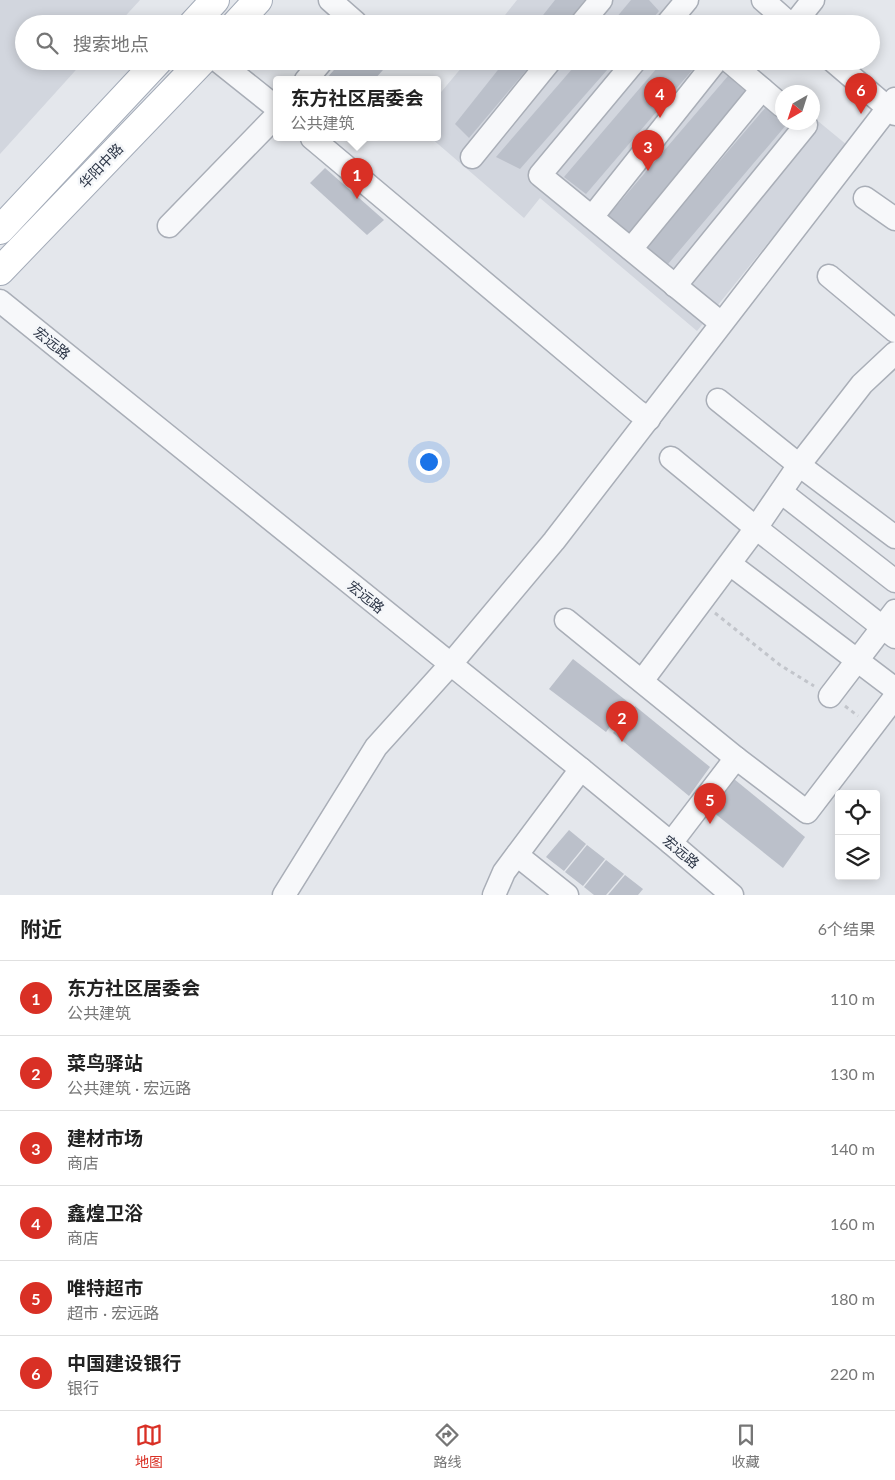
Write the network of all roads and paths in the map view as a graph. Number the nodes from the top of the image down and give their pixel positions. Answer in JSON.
{"nodes":[{"id":1,"x":215,"y":0,"type":"edge"},
{"id":2,"x":258,"y":0,"type":"edge"},
{"id":3,"x":330,"y":0,"type":"edge"},
{"id":4,"x":601,"y":0,"type":"edge"},
{"id":5,"x":763,"y":0,"type":"edge"},
{"id":6,"x":813,"y":0,"type":"edge"},
{"id":7,"x":201,"y":15,"type":"edge"},
{"id":8,"x":244,"y":15,"type":"edge"},
{"id":9,"x":347,"y":15,"type":"edge"},
{"id":10,"x":588,"y":15,"type":"edge"},
{"id":11,"x":780,"y":15,"type":"edge"},
{"id":12,"x":801,"y":15,"type":"edge"},
{"id":13,"x":150,"y":70,"type":"edge"},
{"id":14,"x":193,"y":70,"type":"edge"},
{"id":15,"x":229,"y":70,"type":"edge"},
{"id":16,"x":543,"y":70,"type":"edge"},
{"id":17,"x":628,"y":70,"type":"edge"},
{"id":18,"x":709,"y":70,"type":"edge"},
{"id":19,"x":739,"y":70,"type":"edge"},
{"id":20,"x":845,"y":70,"type":"edge"},
{"id":21,"x":762,"y":89,"type":"junction"},
{"id":22,"x":775,"y":100,"type":"edge"},
{"id":23,"x":273,"y":105,"type":"edge"},
{"id":24,"x":893,"y":107,"type":"edge"},
{"id":25,"x":273,"y":119,"type":"edge"},
{"id":26,"x":802,"y":130,"type":"edge"},
{"id":27,"x":316,"y":141,"type":"edge"},
{"id":28,"x":472,"y":157,"type":"dead end"},
{"id":29,"x":865,"y":198,"type":"dead end"},
{"id":30,"x":592,"y":217,"type":"junction"},
{"id":31,"x":895,"y":219,"type":"edge"},
{"id":32,"x":169,"y":226,"type":"dead end"},
{"id":33,"x":0,"y":230,"type":"edge"},
{"id":34,"x":630,"y":249,"type":"junction"},
{"id":35,"x":0,"y":271,"type":"edge"},
{"id":36,"x":830,"y":276,"type":"dead end"},
{"id":37,"x":675,"y":286,"type":"junction"},
{"id":38,"x":0,"y":301,"type":"edge"},
{"id":39,"x":721,"y":323,"type":"junction"},
{"id":40,"x":895,"y":331,"type":"edge"},
{"id":41,"x":895,"y":353,"type":"edge"},
{"id":42,"x":718,"y":400,"type":"dead end"},
{"id":43,"x":649,"y":419,"type":"junction"},
{"id":44,"x":671,"y":458,"type":"dead end"},
{"id":45,"x":799,"y":464,"type":"junction"},
{"id":46,"x":781,"y":492,"type":"junction"},
{"id":47,"x":756,"y":528,"type":"junction"},
{"id":48,"x":895,"y":537,"type":"edge"},
{"id":49,"x":730,"y":564,"type":"junction"},
{"id":50,"x":895,"y":582,"type":"edge"},
{"id":51,"x":701,"y":602,"type":"junction"},
{"id":52,"x":566,"y":620,"type":"dead end"},
{"id":53,"x":891,"y":625,"type":"edge"},
{"id":54,"x":856,"y":660,"type":"junction"},
{"id":55,"x":450,"y":665,"type":"junction"},
{"id":56,"x":642,"y":681,"type":"junction"},
{"id":57,"x":895,"y":689,"type":"edge"},
{"id":58,"x":830,"y":696,"type":"junction"},
{"id":59,"x":895,"y":697,"type":"edge"},
{"id":60,"x":873,"y":726,"type":"junction"},
{"id":61,"x":736,"y":758,"type":"junction"},
{"id":62,"x":581,"y":770,"type":"junction"},
{"id":63,"x":671,"y":843,"type":"junction"},
{"id":64,"x":517,"y":855,"type":"junction"},
{"id":65,"x":284,"y":895,"type":"edge"},
{"id":66,"x":494,"y":895,"type":"edge"},
{"id":67,"x":567,"y":895,"type":"edge"},
{"id":68,"x":732,"y":895,"type":"edge"}],
"edges":[{"from":1,"to":7,"type":"main road"},
{"from":2,"to":8,"type":"main road"},
{"from":3,"to":9,"type":"street"},
{"from":4,"to":10,"type":"street"},
{"from":5,"to":11,"type":"street"},
{"from":6,"to":12,"type":"street"},
{"from":13,"to":33,"type":"main road"},
{"from":14,"to":35,"type":"main road","name":"华阳中路"},
{"from":15,"to":23,"type":"street"},
{"from":16,"to":28,"type":"street"},
{"from":17,"to":30,"type":"street"},
{"from":18,"to":30,"type":"street"},
{"from":19,"to":21,"type":"street"},
{"from":20,"to":24,"type":"street"},
{"from":21,"to":22,"type":"street"},
{"from":21,"to":34,"type":"street"},
{"from":24,"to":39,"type":"street"},
{"from":25,"to":32,"type":"street"},
{"from":26,"to":37,"type":"street"},
{"from":27,"to":43,"type":"street"},
{"from":29,"to":31,"type":"street"},
{"from":30,"to":34,"type":"street"},
{"from":34,"to":37,"type":"street"},
{"from":36,"to":40,"type":"street"},
{"from":37,"to":39,"type":"street"},
{"from":38,"to":55,"type":"street","name":"宏远路"},
{"from":39,"to":43,"type":"street"},
{"from":41,"to":45,"type":"street"},
{"from":42,"to":45,"type":"street"},
{"from":43,"to":55,"type":"street"},
{"from":44,"to":47,"type":"street"},
{"from":45,"to":46,"type":"street"},
{"from":45,"to":48,"type":"street"},
{"from":46,"to":47,"type":"street"},
{"from":46,"to":50,"type":"street"},
{"from":47,"to":49,"type":"street"},
{"from":47,"to":53,"type":"street"},
{"from":49,"to":51,"type":"street"},
{"from":49,"to":54,"type":"street"},
{"from":51,"to":56,"type":"street"},
{"from":51,"to":58,"type":"path"},
{"from":52,"to":56,"type":"street"},
{"from":53,"to":54,"type":"street"},
{"from":54,"to":57,"type":"street"},
{"from":54,"to":58,"type":"street"},
{"from":55,"to":62,"type":"street","name":"宏远路"},
{"from":55,"to":65,"type":"street"},
{"from":56,"to":61,"type":"street"},
{"from":58,"to":60,"type":"path"},
{"from":59,"to":60,"type":"street"},
{"from":60,"to":61,"type":"street"},
{"from":61,"to":63,"type":"street"},
{"from":62,"to":63,"type":"street","name":"宏远路"},
{"from":62,"to":64,"type":"street"},
{"from":63,"to":68,"type":"street","name":"宏远路"},
{"from":64,"to":66,"type":"street"},
{"from":64,"to":67,"type":"street"}]}
